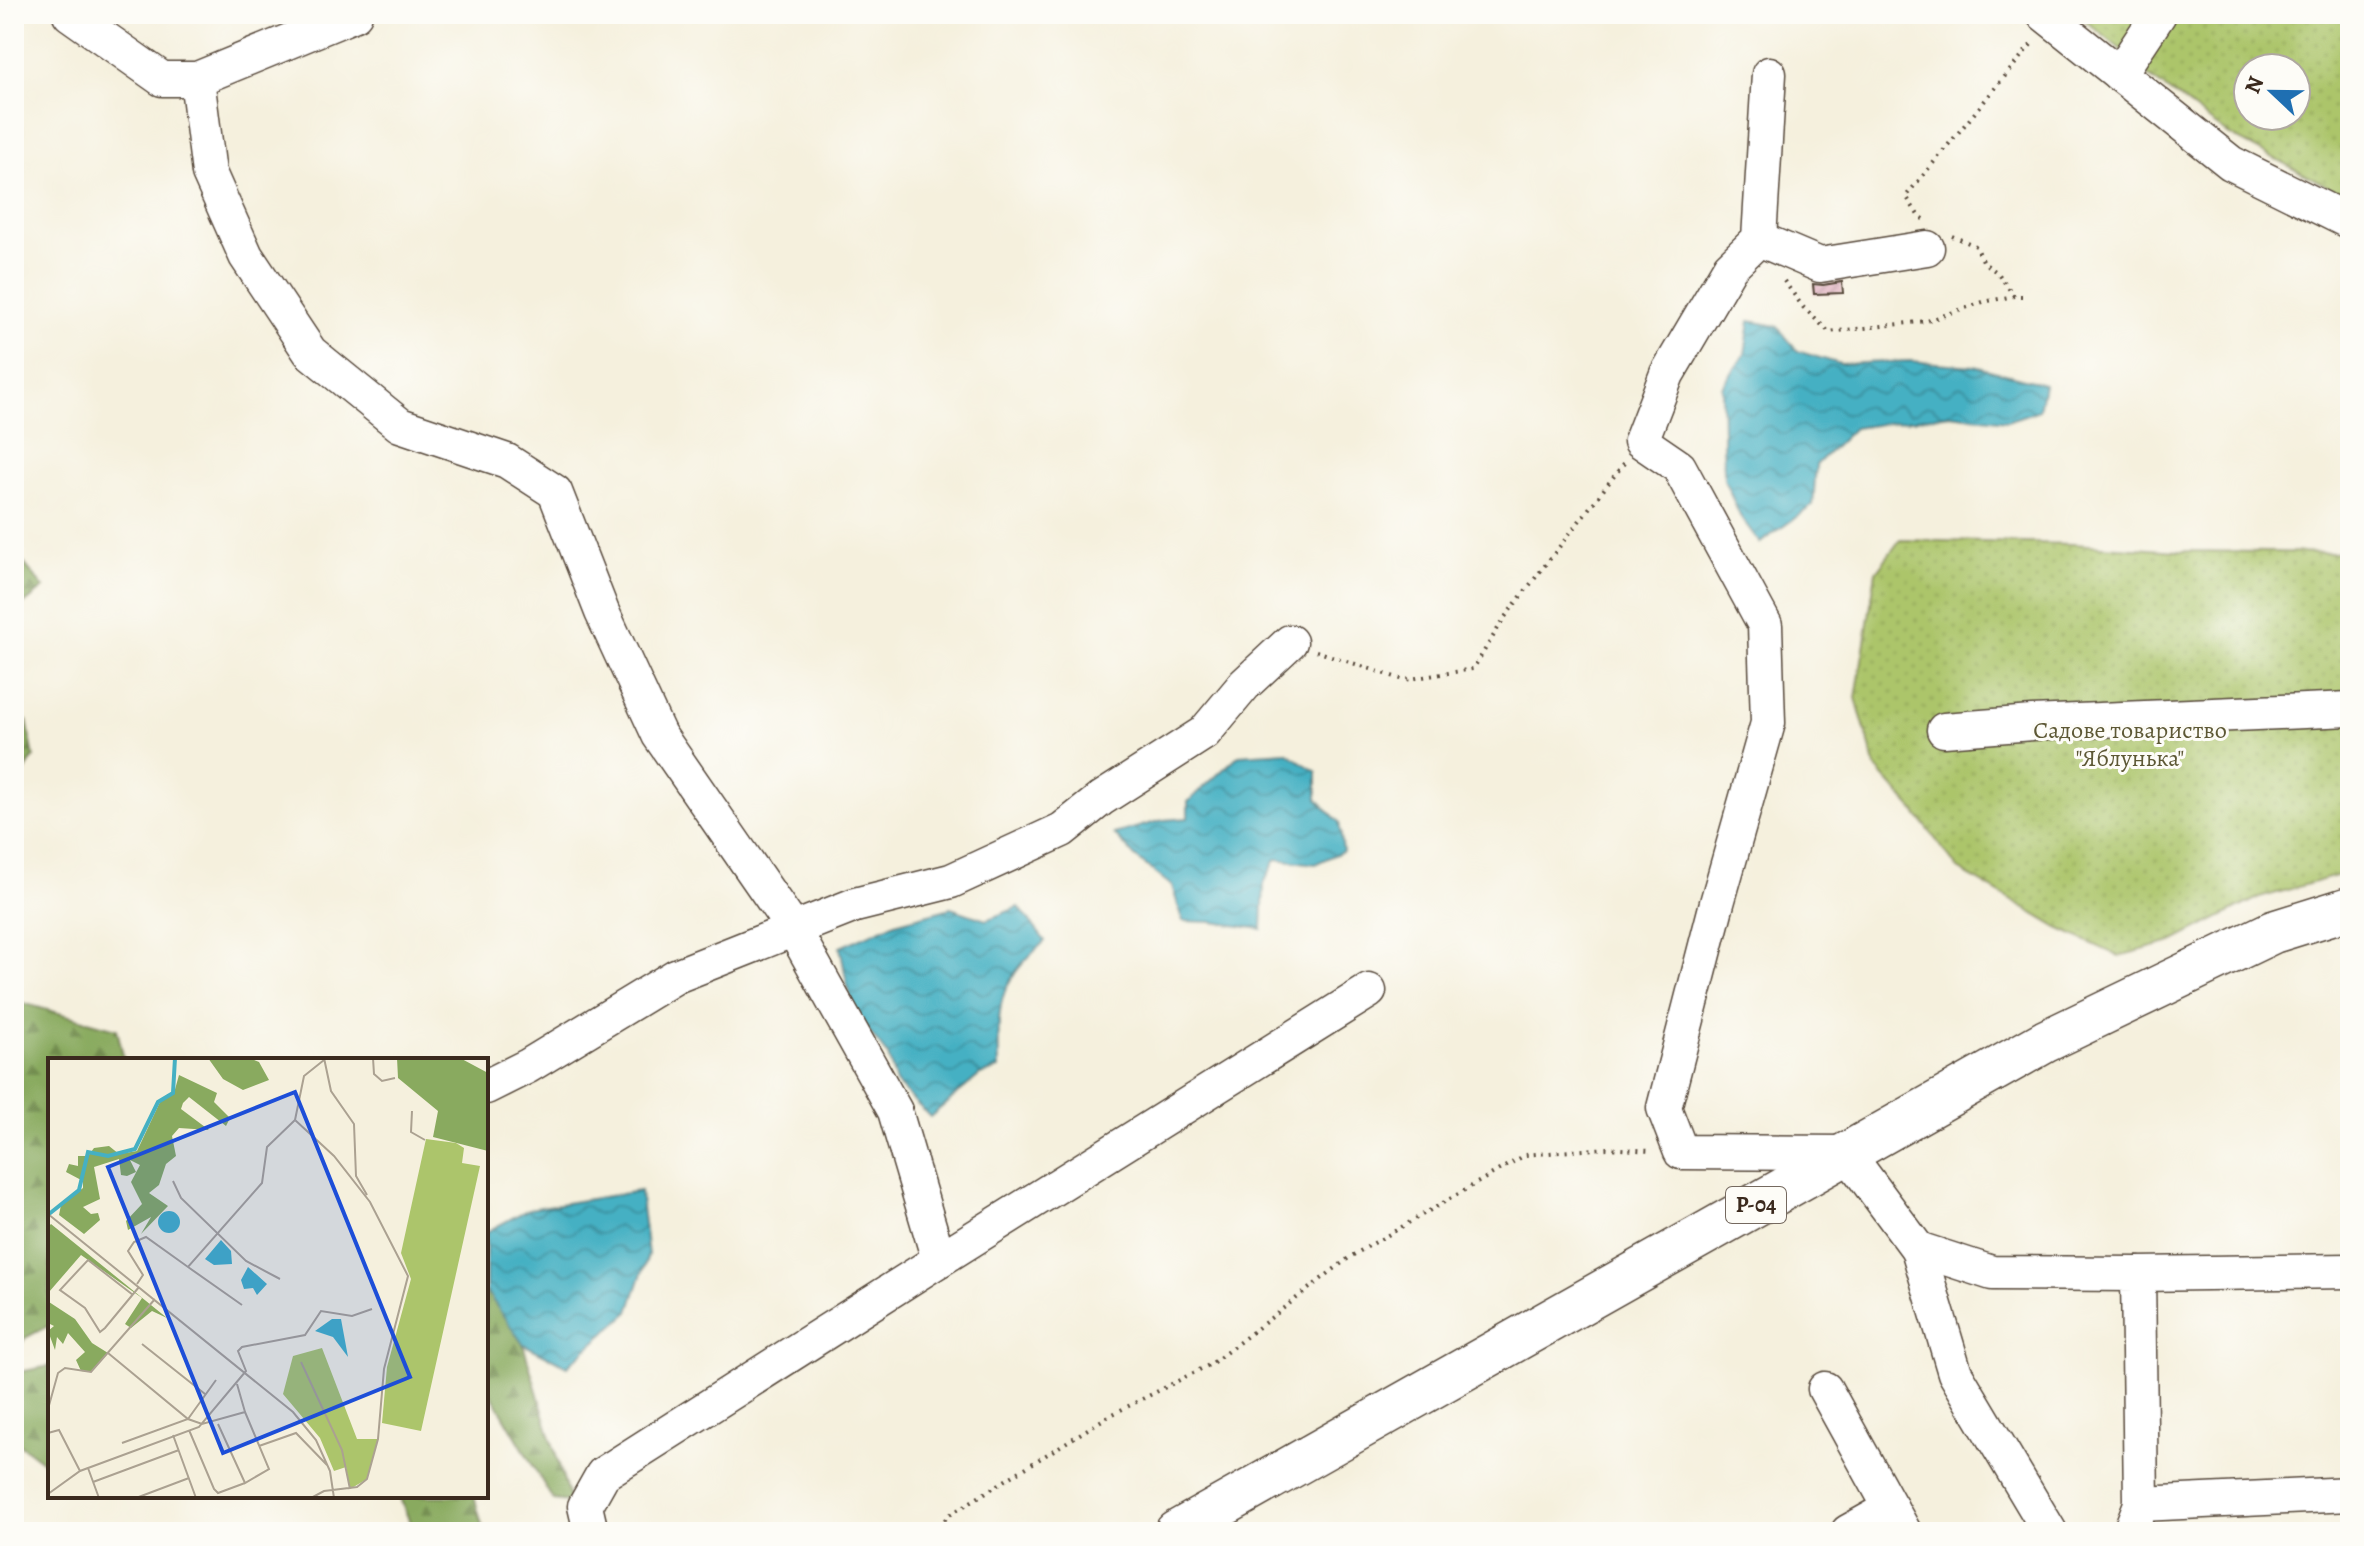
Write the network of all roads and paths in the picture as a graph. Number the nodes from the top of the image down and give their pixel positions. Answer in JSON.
{"nodes":[{"id":1,"x":70,"y":14,"type":"edge"},
{"id":2,"x":355,"y":14,"type":"edge"},
{"id":3,"x":2159,"y":14,"type":"edge"},
{"id":4,"x":2043,"y":25,"type":"edge"},
{"id":5,"x":1769,"y":74,"type":"dead end"},
{"id":6,"x":2119,"y":74,"type":"junction"},
{"id":7,"x":197,"y":79,"type":"junction"},
{"id":8,"x":2350,"y":222,"type":"edge"},
{"id":9,"x":1934,"y":235,"type":"junction"},
{"id":10,"x":1759,"y":239,"type":"junction"},
{"id":11,"x":1781,"y":277,"type":"dead end"},
{"id":12,"x":2014,"y":296,"type":"junction"},
{"id":13,"x":2022,"y":296,"type":"dead end"},
{"id":14,"x":1641,"y":441,"type":"junction"},
{"id":15,"x":1290,"y":642,"type":"joint"},
{"id":16,"x":2350,"y":709,"type":"edge"},
{"id":17,"x":1944,"y":730,"type":"dead end"},
{"id":18,"x":2350,"y":908,"type":"edge"},
{"id":19,"x":794,"y":930,"type":"junction"},
{"id":20,"x":1369,"y":991,"type":"dead end"},
{"id":21,"x":488,"y":1086,"type":"edge"},
{"id":22,"x":1681,"y":1152,"type":"junction"},
{"id":23,"x":1847,"y":1153,"type":"junction"},
{"id":24,"x":1918,"y":1249,"type":"junction"},
{"id":25,"x":939,"y":1260,"type":"junction"},
{"id":26,"x":2350,"y":1271,"type":"edge"},
{"id":27,"x":2138,"y":1274,"type":"junction"},
{"id":28,"x":1825,"y":1389,"type":"dead end"},
{"id":29,"x":2350,"y":1494,"type":"edge"},
{"id":30,"x":2135,"y":1518,"type":"edge"},
{"id":31,"x":1898,"y":1520,"type":"edge"},
{"id":32,"x":591,"y":1532,"type":"edge"},
{"id":33,"x":934,"y":1532,"type":"edge"},
{"id":34,"x":1176,"y":1532,"type":"edge"},
{"id":35,"x":1848,"y":1532,"type":"edge"},
{"id":36,"x":2050,"y":1532,"type":"edge"}],
"edges":[{"from":1,"to":7,"type":"street"},
{"from":2,"to":7,"type":"street"},
{"from":3,"to":6,"type":"street"},
{"from":4,"to":6,"type":"street"},
{"from":4,"to":9,"type":"path"},
{"from":5,"to":10,"type":"street"},
{"from":6,"to":8,"type":"street"},
{"from":7,"to":19,"type":"street"},
{"from":9,"to":10,"type":"street"},
{"from":9,"to":12,"type":"path"},
{"from":10,"to":14,"type":"street"},
{"from":11,"to":12,"type":"path"},
{"from":12,"to":13,"type":"path"},
{"from":14,"to":15,"type":"path"},
{"from":14,"to":22,"type":"street"},
{"from":15,"to":19,"type":"street"},
{"from":16,"to":17,"type":"street"},
{"from":18,"to":23,"type":"main road","number":"Р-04"},
{"from":19,"to":21,"type":"street"},
{"from":19,"to":25,"type":"street"},
{"from":20,"to":25,"type":"street"},
{"from":22,"to":23,"type":"street"},
{"from":22,"to":33,"type":"path"},
{"from":23,"to":24,"type":"street"},
{"from":23,"to":34,"type":"main road","number":"Р-04"},
{"from":24,"to":27,"type":"street"},
{"from":24,"to":36,"type":"street"},
{"from":25,"to":32,"type":"street"},
{"from":26,"to":27,"type":"street"},
{"from":27,"to":30,"type":"street"},
{"from":28,"to":31,"type":"street"},
{"from":29,"to":30,"type":"street"},
{"from":31,"to":35,"type":"street"}]}
